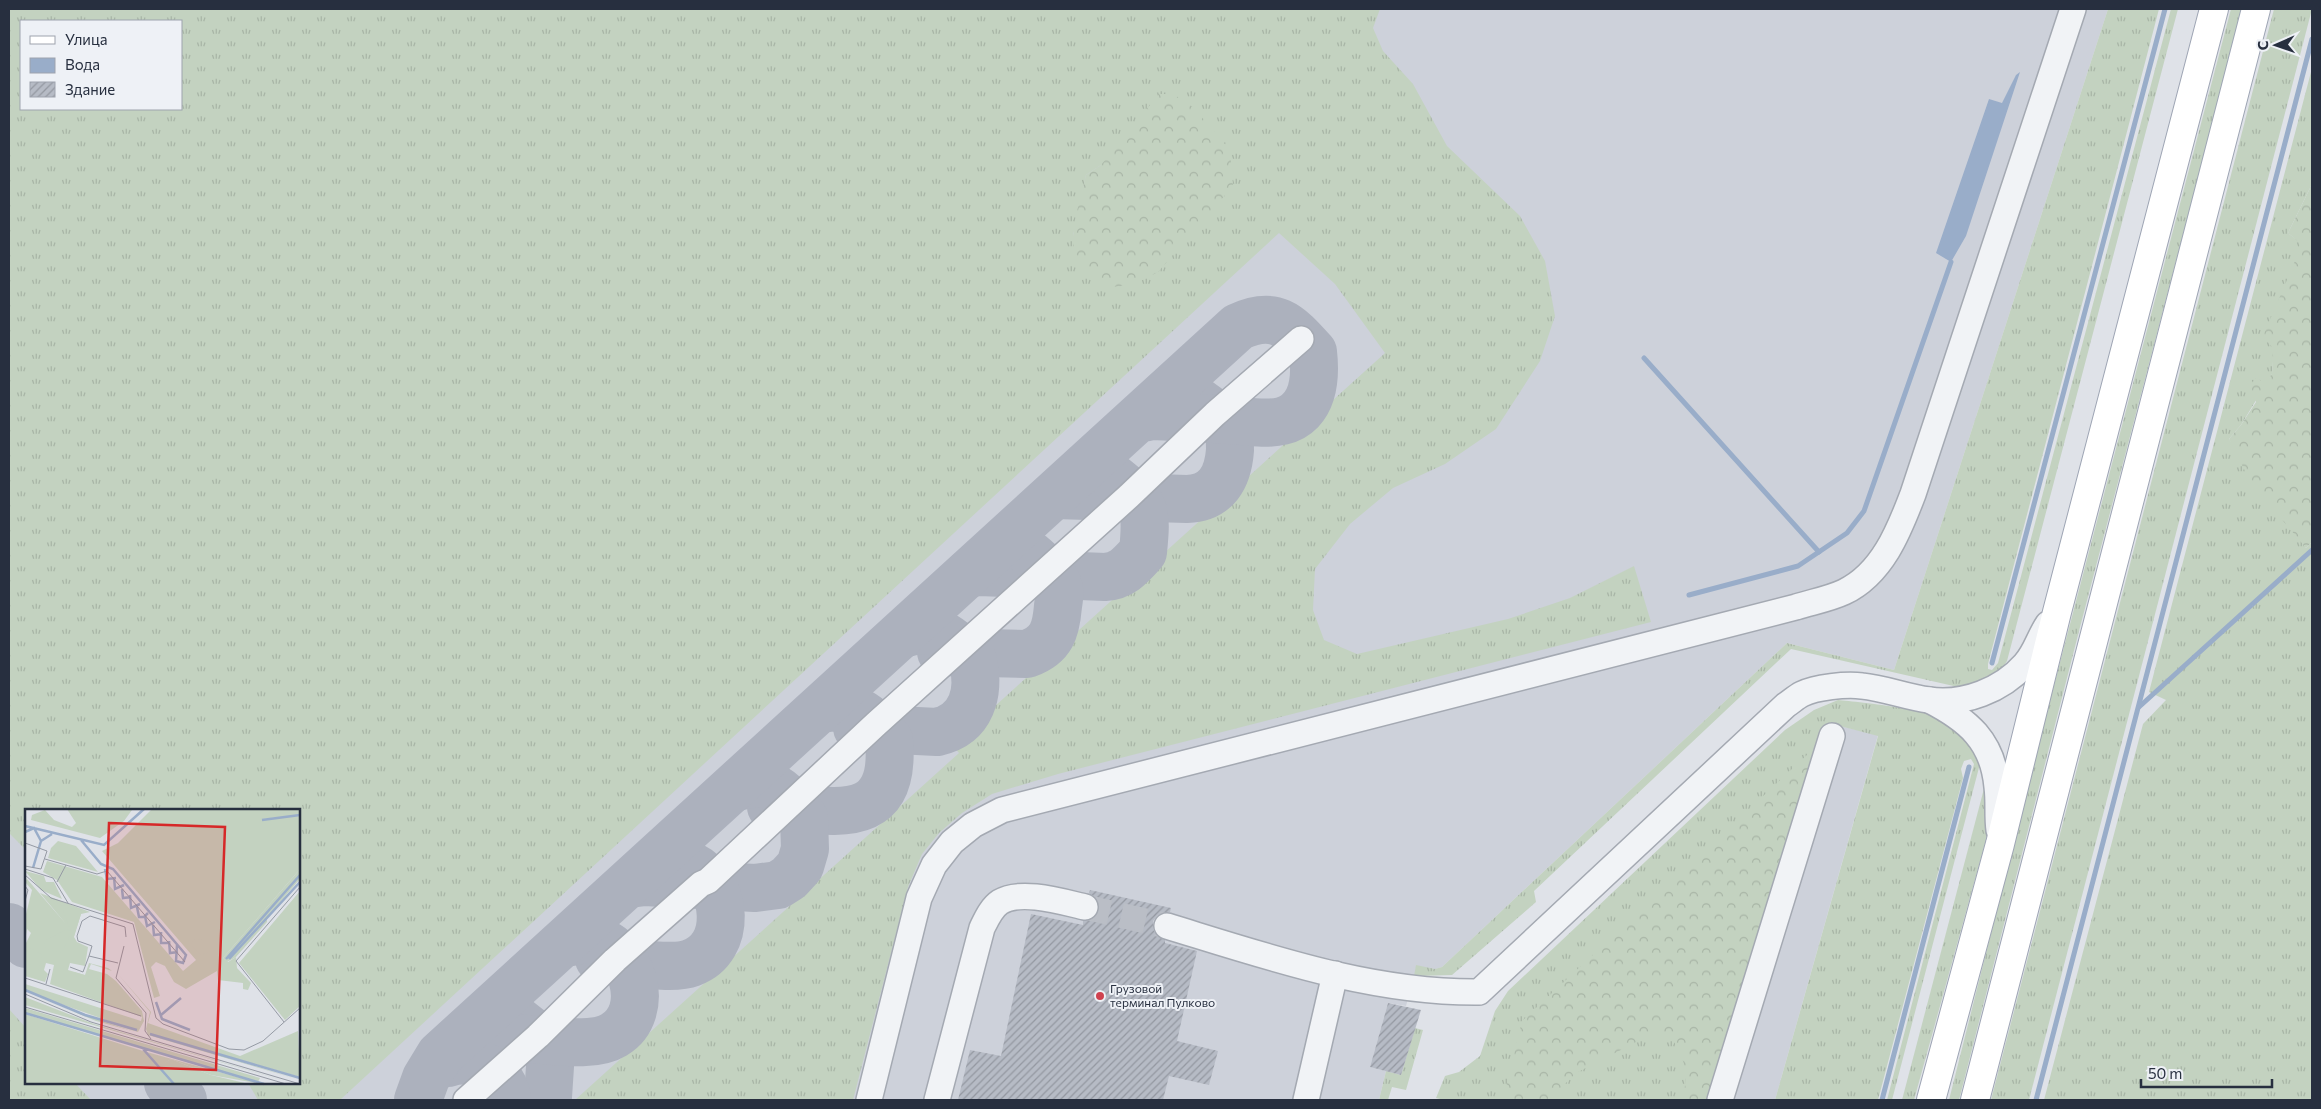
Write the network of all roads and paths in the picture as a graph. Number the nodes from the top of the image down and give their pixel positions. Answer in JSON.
{"nodes":[{"id":1,"x":2072,"y":9,"type":"edge"},
{"id":2,"x":2214,"y":9,"type":"edge"},
{"id":3,"x":2256,"y":9,"type":"edge"},
{"id":4,"x":1301,"y":339,"type":"dead end"},
{"id":5,"x":2056,"y":612,"type":"junction"},
{"id":6,"x":1929,"y":700,"type":"junction"},
{"id":7,"x":1832,"y":736,"type":"dead end"},
{"id":8,"x":2000,"y":844,"type":"junction"},
{"id":9,"x":1085,"y":907,"type":"tunnel mouth"},
{"id":10,"x":1167,"y":926,"type":"tunnel mouth"},
{"id":11,"x":1335,"y":974,"type":"junction"},
{"id":12,"x":466,"y":1100,"type":"edge"},
{"id":13,"x":869,"y":1100,"type":"edge"},
{"id":14,"x":937,"y":1100,"type":"edge"},
{"id":15,"x":1306,"y":1100,"type":"edge"},
{"id":16,"x":1720,"y":1100,"type":"edge"},
{"id":17,"x":1931,"y":1100,"type":"edge"},
{"id":18,"x":1975,"y":1100,"type":"edge"}],
"edges":[{"from":1,"to":13,"type":"street"},
{"from":2,"to":5,"type":"main road"},
{"from":3,"to":18,"type":"main road"},
{"from":4,"to":12,"type":"street"},
{"from":5,"to":6,"type":"street"},
{"from":5,"to":8,"type":"main road"},
{"from":6,"to":8,"type":"street"},
{"from":6,"to":11,"type":"street"},
{"from":7,"to":16,"type":"street"},
{"from":8,"to":17,"type":"main road"},
{"from":9,"to":14,"type":"street"},
{"from":10,"to":11,"type":"street"},
{"from":11,"to":15,"type":"street"}]}
